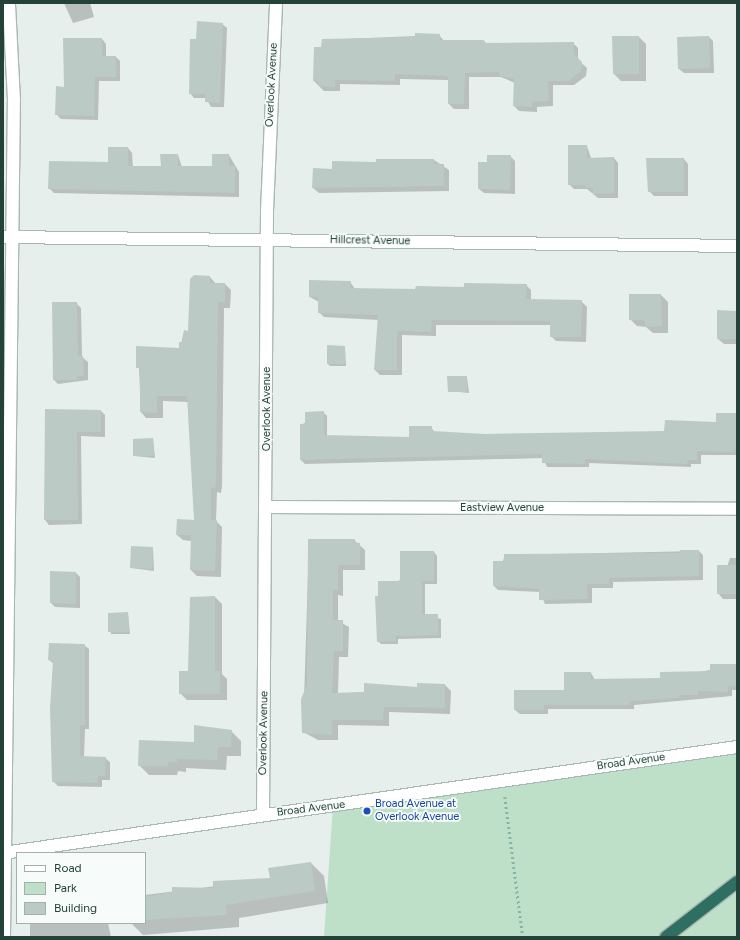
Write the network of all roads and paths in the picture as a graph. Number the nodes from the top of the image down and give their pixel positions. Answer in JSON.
{"nodes":[{"id":1,"x":9,"y":3,"type":"edge"},
{"id":2,"x":276,"y":3,"type":"edge"},
{"id":3,"x":6,"y":236,"type":"edge"},
{"id":4,"x":267,"y":240,"type":"junction"},
{"id":5,"x":737,"y":246,"type":"edge"},
{"id":6,"x":267,"y":507,"type":"junction"},
{"id":7,"x":737,"y":509,"type":"edge"},
{"id":8,"x":737,"y":747,"type":"edge"},
{"id":9,"x":502,"y":781,"type":"junction"},
{"id":10,"x":263,"y":815,"type":"junction"},
{"id":11,"x":5,"y":853,"type":"edge"},
{"id":12,"x":737,"y":882,"type":"edge"},
{"id":13,"x":4,"y":937,"type":"edge"},
{"id":14,"x":523,"y":937,"type":"edge"},
{"id":15,"x":666,"y":937,"type":"edge"}],
"edges":[{"from":1,"to":3,"type":"street"},
{"from":2,"to":4,"type":"street","name":"Overlook Avenue"},
{"from":3,"to":4,"type":"street","name":"Hillcrest Avenue"},
{"from":3,"to":11,"type":"street"},
{"from":4,"to":5,"type":"street","name":"Hillcrest Avenue"},
{"from":4,"to":6,"type":"street","name":"Overlook Avenue"},
{"from":6,"to":7,"type":"street","name":"Eastview Avenue"},
{"from":6,"to":10,"type":"street","name":"Overlook Avenue"},
{"from":8,"to":9,"type":"street","name":"Broad Avenue"},
{"from":9,"to":10,"type":"street","name":"Broad Avenue"},
{"from":9,"to":14,"type":"path"},
{"from":10,"to":11,"type":"street","name":"Broad Avenue"},
{"from":11,"to":13,"type":"street"},
{"from":12,"to":15,"type":"highway"}]}
